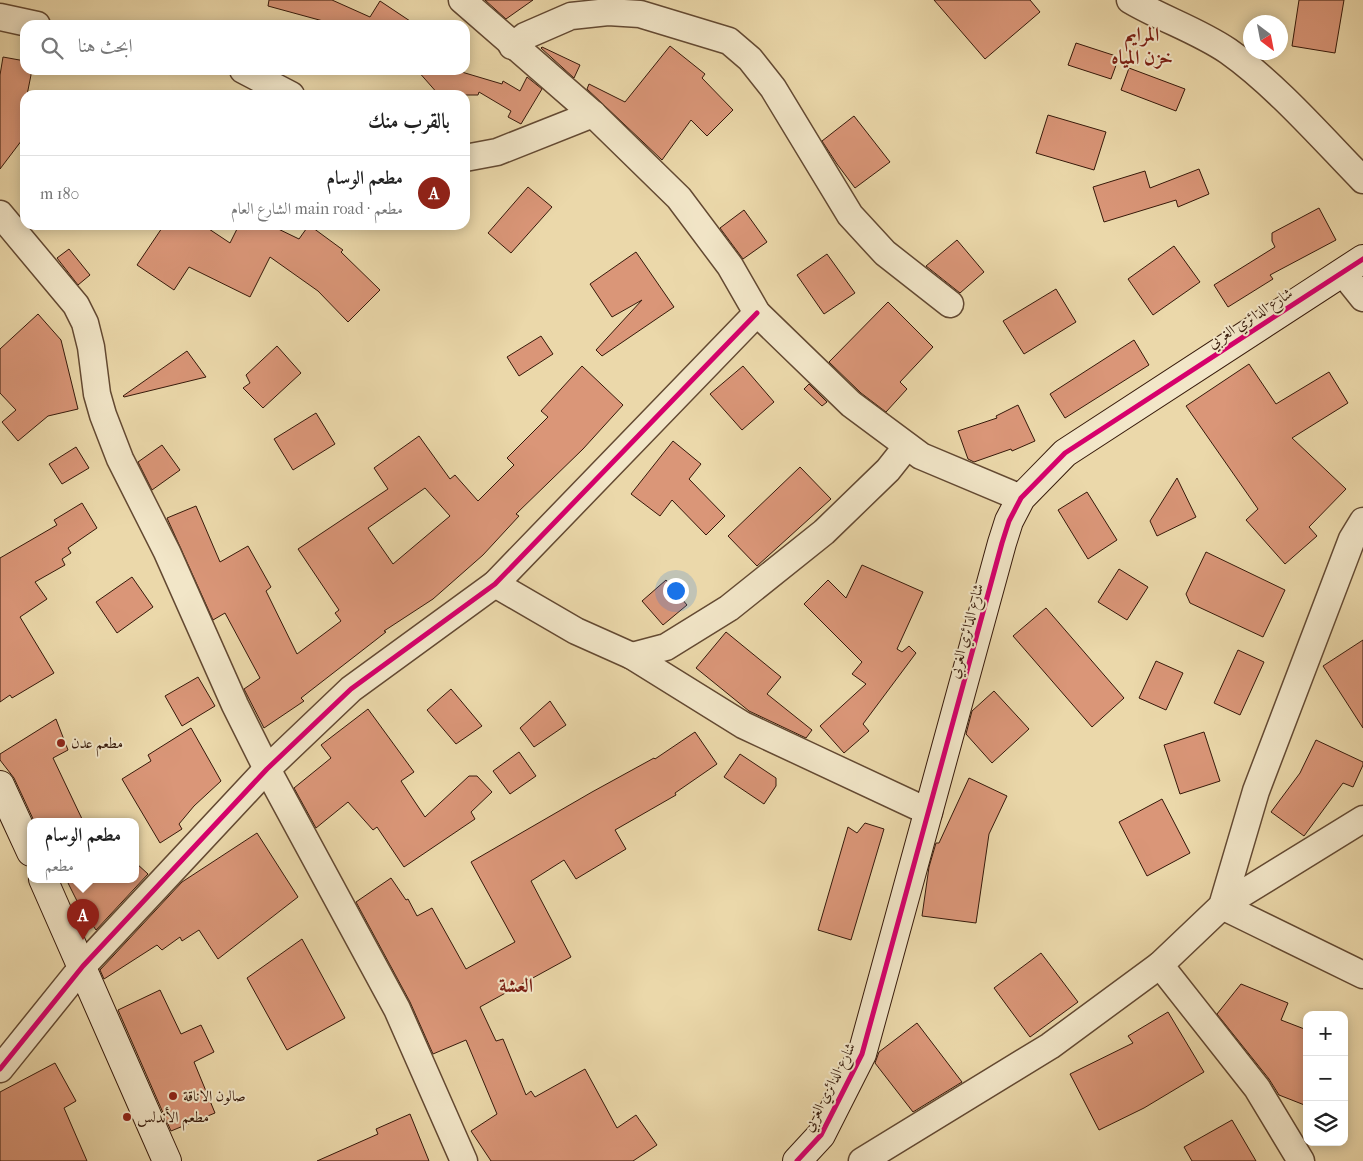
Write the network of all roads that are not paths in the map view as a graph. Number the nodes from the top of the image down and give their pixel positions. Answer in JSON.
{"nodes":[{"id":1,"x":462,"y":0,"type":"edge"},
{"id":2,"x":1130,"y":0,"type":"edge"},
{"id":3,"x":0,"y":17,"type":"edge"},
{"id":4,"x":20,"y":21,"type":"edge"},
{"id":5,"x":512,"y":46,"type":"junction"},
{"id":6,"x":252,"y":75,"type":"edge"},
{"id":7,"x":280,"y":90,"type":"edge"},
{"id":8,"x":593,"y":114,"type":"junction"},
{"id":9,"x":470,"y":157,"type":"edge"},
{"id":10,"x":1363,"y":180,"type":"edge"},
{"id":11,"x":0,"y":214,"type":"edge"},
{"id":12,"x":1353,"y":266,"type":"edge"},
{"id":13,"x":1363,"y":298,"type":"edge"},
{"id":14,"x":950,"y":304,"type":"dead end"},
{"id":15,"x":757,"y":313,"type":"junction"},
{"id":16,"x":907,"y":446,"type":"junction"},
{"id":17,"x":1021,"y":498,"type":"junction"},
{"id":18,"x":1363,"y":521,"type":"edge"},
{"id":19,"x":495,"y":584,"type":"junction"},
{"id":20,"x":632,"y":656,"type":"junction"},
{"id":21,"x":267,"y":769,"type":"junction"},
{"id":22,"x":0,"y":785,"type":"edge"},
{"id":23,"x":929,"y":812,"type":"junction"},
{"id":24,"x":1363,"y":819,"type":"edge"},
{"id":25,"x":27,"y":845,"type":"edge"},
{"id":26,"x":45,"y":883,"type":"edge"},
{"id":27,"x":1222,"y":906,"type":"junction"},
{"id":28,"x":1160,"y":965,"type":"junction"},
{"id":29,"x":83,"y":966,"type":"junction"},
{"id":30,"x":1363,"y":975,"type":"edge"},
{"id":31,"x":0,"y":1069,"type":"edge"},
{"id":32,"x":167,"y":1161,"type":"edge"},
{"id":33,"x":464,"y":1161,"type":"edge"},
{"id":34,"x":798,"y":1161,"type":"edge"},
{"id":35,"x":862,"y":1161,"type":"edge"},
{"id":36,"x":1301,"y":1161,"type":"edge"}],
"edges":[{"from":1,"to":5,"type":"street"},
{"from":2,"to":10,"type":"street"},
{"from":3,"to":4,"type":"street"},
{"from":5,"to":8,"type":"street"},
{"from":5,"to":14,"type":"street"},
{"from":6,"to":7,"type":"street"},
{"from":8,"to":9,"type":"street"},
{"from":8,"to":15,"type":"street"},
{"from":11,"to":21,"type":"street"},
{"from":12,"to":13,"type":"street"},
{"from":12,"to":17,"type":"street","name":"شارع الدائري الغربي"},
{"from":15,"to":16,"type":"street"},
{"from":15,"to":19,"type":"street"},
{"from":16,"to":17,"type":"street"},
{"from":16,"to":20,"type":"street"},
{"from":17,"to":23,"type":"street","name":"شارع الدائري الغربي"},
{"from":18,"to":27,"type":"street"},
{"from":19,"to":20,"type":"street"},
{"from":19,"to":21,"type":"street"},
{"from":20,"to":23,"type":"street"},
{"from":21,"to":29,"type":"street"},
{"from":21,"to":33,"type":"street"},
{"from":22,"to":25,"type":"street"},
{"from":23,"to":34,"type":"street","name":"شارع الدائري الغربي"},
{"from":24,"to":27,"type":"street"},
{"from":26,"to":29,"type":"street"},
{"from":27,"to":28,"type":"street"},
{"from":27,"to":30,"type":"street"},
{"from":28,"to":35,"type":"street"},
{"from":28,"to":36,"type":"street"},
{"from":29,"to":31,"type":"street"},
{"from":29,"to":32,"type":"street"}]}
